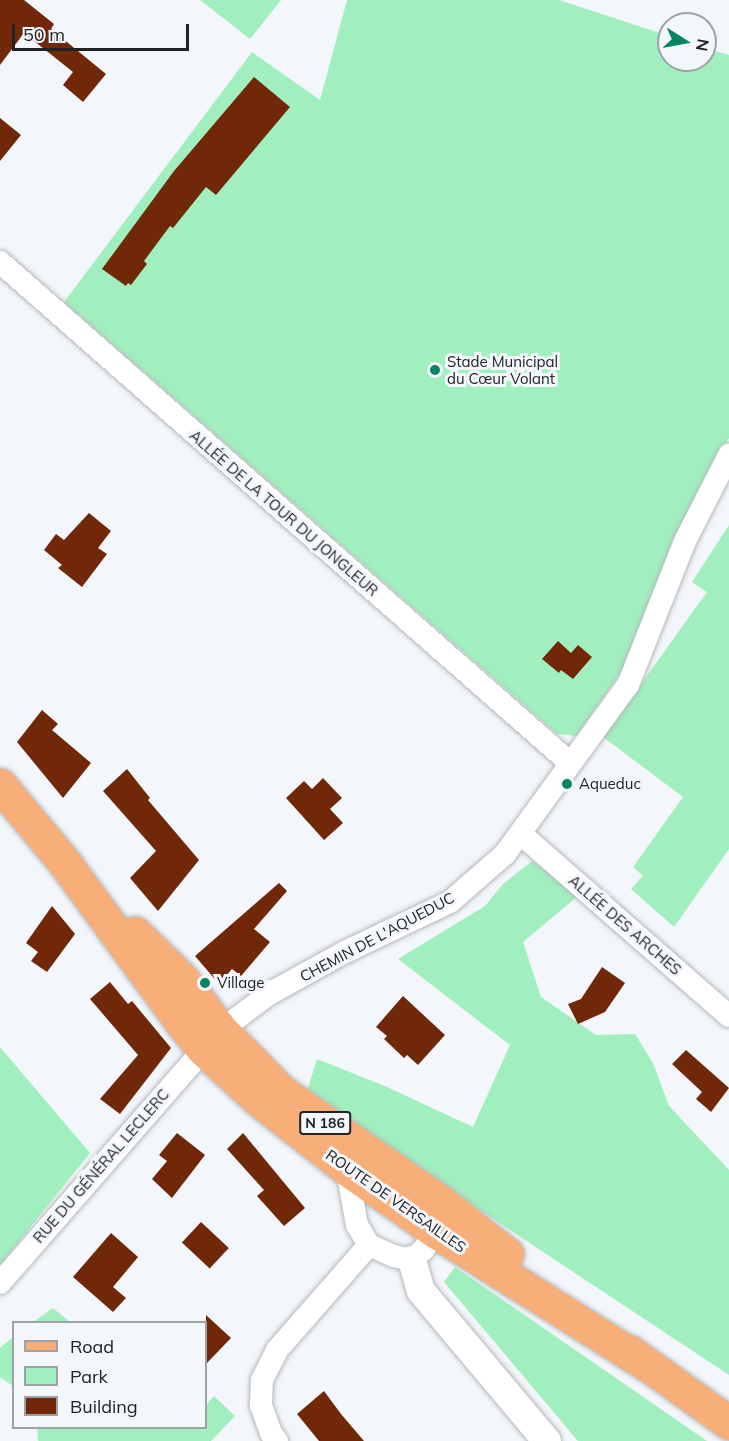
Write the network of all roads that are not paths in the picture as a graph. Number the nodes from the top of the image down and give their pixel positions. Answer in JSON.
{"nodes":[{"id":1,"x":0,"y":262,"type":"edge"},
{"id":2,"x":729,"y":455,"type":"edge"},
{"id":3,"x":570,"y":763,"type":"junction"},
{"id":4,"x":0,"y":784,"type":"edge"},
{"id":5,"x":521,"y":834,"type":"junction"},
{"id":6,"x":729,"y":1016,"type":"edge"},
{"id":7,"x":212,"y":1039,"type":"junction"},
{"id":8,"x":347,"y":1169,"type":"junction"},
{"id":9,"x":438,"y":1217,"type":"junction"},
{"id":10,"x":369,"y":1245,"type":"junction"},
{"id":11,"x":412,"y":1260,"type":"junction"},
{"id":12,"x":0,"y":1283,"type":"edge"},
{"id":13,"x":729,"y":1424,"type":"edge"},
{"id":14,"x":277,"y":1441,"type":"edge"},
{"id":15,"x":547,"y":1441,"type":"edge"}],
"edges":[{"from":1,"to":3,"type":"street","name":"ALLÉE DE LA TOUR DU JONGLEUR"},
{"from":2,"to":3,"type":"street","name":"CHEMIN DE L'AQUEDUC"},
{"from":3,"to":5,"type":"street","name":"CHEMIN DE L'AQUEDUC"},
{"from":4,"to":7,"type":"main road","name":"ROUTE DE VERSAILLES","number":"N 186"},
{"from":5,"to":6,"type":"street","name":"ALLÉE DES ARCHES"},
{"from":5,"to":7,"type":"street","name":"CHEMIN DE L'AQUEDUC"},
{"from":7,"to":8,"type":"main road","name":"ROUTE DE VERSAILLES","number":"N 186"},
{"from":7,"to":9,"type":"main road","name":"ROUTE DE VERSAILLES","number":"N 186"},
{"from":7,"to":12,"type":"street","name":"RUE DU GÉNÉRAL LECLERC"},
{"from":8,"to":9,"type":"main road","name":"ROUTE DE VERSAILLES","number":"N 186"},
{"from":8,"to":10,"type":"street"},
{"from":9,"to":11,"type":"street"},
{"from":9,"to":13,"type":"main road","name":"ROUTE DE VERSAILLES","number":"N 186"},
{"from":10,"to":11,"type":"street"},
{"from":10,"to":14,"type":"street"},
{"from":11,"to":15,"type":"street"}]}
